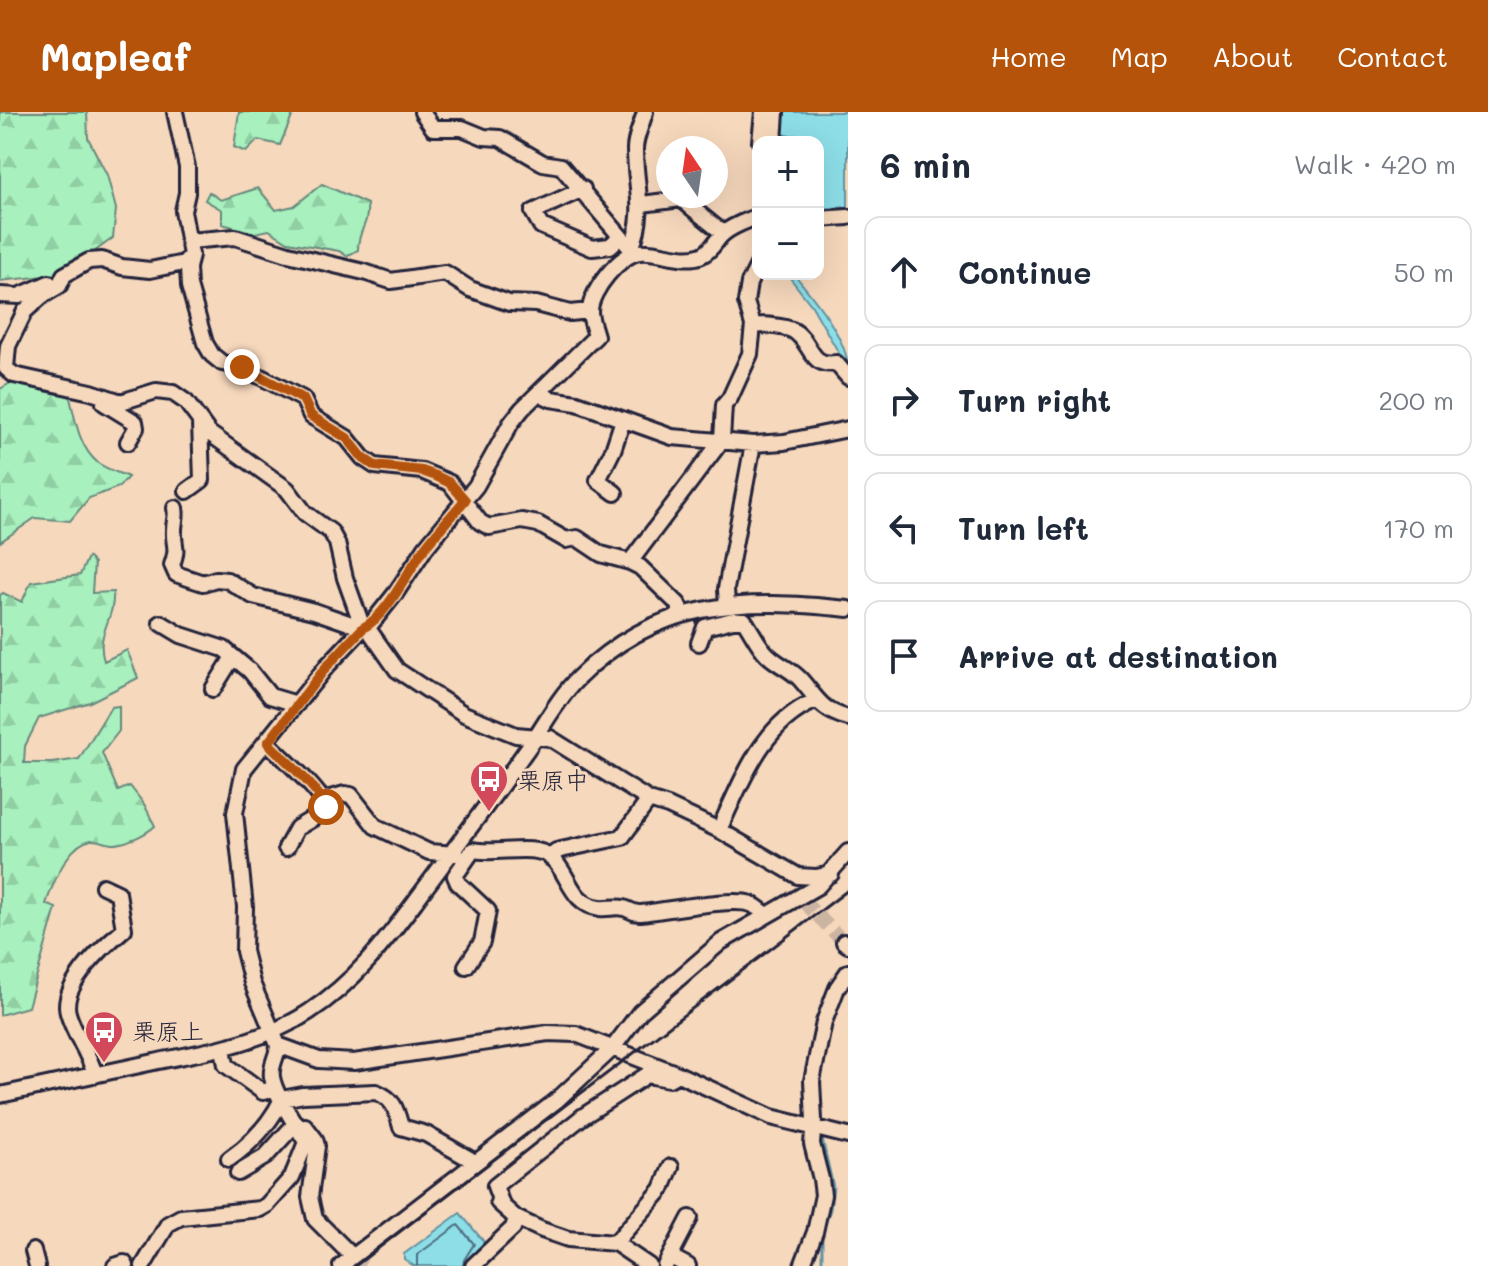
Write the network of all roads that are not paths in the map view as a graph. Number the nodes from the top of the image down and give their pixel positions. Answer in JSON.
{"nodes":[{"id":1,"x":175,"y":112,"type":"edge"},
{"id":2,"x":422,"y":112,"type":"edge"},
{"id":3,"x":762,"y":112,"type":"edge"},
{"id":4,"x":776,"y":112,"type":"edge"},
{"id":5,"x":643,"y":114,"type":"edge"},
{"id":6,"x":760,"y":136,"type":"edge"},
{"id":7,"x":774,"y":136,"type":"edge"},
{"id":8,"x":583,"y":189,"type":"junction"},
{"id":9,"x":642,"y":204,"type":"junction"},
{"id":10,"x":848,"y":217,"type":"edge"},
{"id":11,"x":752,"y":219,"type":"edge"},
{"id":12,"x":824,"y":219,"type":"edge"},
{"id":13,"x":723,"y":233,"type":"junction"},
{"id":14,"x":620,"y":237,"type":"junction"},
{"id":15,"x":190,"y":248,"type":"junction"},
{"id":16,"x":632,"y":252,"type":"junction"},
{"id":17,"x":64,"y":275,"type":"junction"},
{"id":18,"x":752,"y":277,"type":"edge"},
{"id":19,"x":0,"y":295,"type":"edge"},
{"id":20,"x":590,"y":311,"type":"junction"},
{"id":21,"x":753,"y":325,"type":"junction"},
{"id":22,"x":848,"y":377,"type":"edge"},
{"id":23,"x":83,"y":391,"type":"junction"},
{"id":24,"x":539,"y":393,"type":"junction"},
{"id":25,"x":623,"y":420,"type":"junction"},
{"id":26,"x":200,"y":423,"type":"junction"},
{"id":27,"x":848,"y":429,"type":"edge"},
{"id":28,"x":128,"y":442,"type":"dead end"},
{"id":29,"x":720,"y":443,"type":"junction"},
{"id":30,"x":753,"y":444,"type":"junction"},
{"id":31,"x":187,"y":491,"type":"dead end"},
{"id":32,"x":615,"y":493,"type":"dead end"},
{"id":33,"x":465,"y":500,"type":"junction"},
{"id":34,"x":175,"y":508,"type":"dead end"},
{"id":35,"x":630,"y":562,"type":"junction"},
{"id":36,"x":747,"y":602,"type":"junction"},
{"id":37,"x":727,"y":605,"type":"junction"},
{"id":38,"x":848,"y":609,"type":"edge"},
{"id":39,"x":682,"y":614,"type":"junction"},
{"id":40,"x":744,"y":620,"type":"junction"},
{"id":41,"x":161,"y":623,"type":"dead end"},
{"id":42,"x":363,"y":628,"type":"junction"},
{"id":43,"x":699,"y":643,"type":"dead end"},
{"id":44,"x":233,"y":657,"type":"junction"},
{"id":45,"x":213,"y":689,"type":"dead end"},
{"id":46,"x":815,"y":701,"type":"junction"},
{"id":47,"x":297,"y":704,"type":"junction"},
{"id":48,"x":848,"y":718,"type":"edge"},
{"id":49,"x":535,"y":739,"type":"junction"},
{"id":50,"x":268,"y":743,"type":"junction"},
{"id":51,"x":323,"y":800,"type":"junction"},
{"id":52,"x":649,"y":800,"type":"junction"},
{"id":53,"x":719,"y":830,"type":"junction"},
{"id":54,"x":286,"y":848,"type":"dead end"},
{"id":55,"x":452,"y":852,"type":"junction"},
{"id":56,"x":848,"y":852,"type":"edge"},
{"id":57,"x":551,"y":858,"type":"junction"},
{"id":58,"x":467,"y":859,"type":"junction"},
{"id":59,"x":831,"y":874,"type":"junction"},
{"id":60,"x":103,"y":886,"type":"dead end"},
{"id":61,"x":766,"y":914,"type":"junction"},
{"id":62,"x":466,"y":966,"type":"dead end"},
{"id":63,"x":848,"y":972,"type":"edge"},
{"id":64,"x":276,"y":1039,"type":"junction"},
{"id":65,"x":223,"y":1048,"type":"junction"},
{"id":66,"x":612,"y":1049,"type":"junction"},
{"id":67,"x":678,"y":1074,"type":"junction"},
{"id":68,"x":95,"y":1075,"type":"junction"},
{"id":69,"x":278,"y":1093,"type":"junction"},
{"id":70,"x":0,"y":1095,"type":"edge"},
{"id":71,"x":295,"y":1121,"type":"junction"},
{"id":72,"x":812,"y":1129,"type":"junction"},
{"id":73,"x":848,"y":1136,"type":"edge"},
{"id":74,"x":229,"y":1159,"type":"dead end"},
{"id":75,"x":475,"y":1162,"type":"junction"},
{"id":76,"x":671,"y":1167,"type":"dead end"},
{"id":77,"x":238,"y":1173,"type":"dead end"},
{"id":78,"x":516,"y":1218,"type":"junction"},
{"id":79,"x":690,"y":1218,"type":"dead end"},
{"id":80,"x":615,"y":1243,"type":"junction"},
{"id":81,"x":347,"y":1262,"type":"edge"},
{"id":82,"x":668,"y":1262,"type":"edge"},
{"id":83,"x":115,"y":1266,"type":"edge"},
{"id":84,"x":126,"y":1266,"type":"edge"},
{"id":85,"x":143,"y":1266,"type":"edge"},
{"id":86,"x":473,"y":1266,"type":"edge"},
{"id":87,"x":649,"y":1266,"type":"edge"},
{"id":88,"x":688,"y":1266,"type":"edge"},
{"id":89,"x":802,"y":1266,"type":"edge"}],
"edges":[{"from":1,"to":15,"type":"street"},
{"from":2,"to":8,"type":"street"},
{"from":3,"to":6,"type":"street"},
{"from":4,"to":7,"type":"street"},
{"from":5,"to":9,"type":"street"},
{"from":8,"to":14,"type":"street"},
{"from":8,"to":14,"type":"street"},
{"from":9,"to":13,"type":"street"},
{"from":9,"to":16,"type":"street"},
{"from":10,"to":12,"type":"street"},
{"from":11,"to":13,"type":"street"},
{"from":13,"to":16,"type":"street"},
{"from":14,"to":16,"type":"street"},
{"from":15,"to":17,"type":"street"},
{"from":15,"to":20,"type":"street"},
{"from":15,"to":33,"type":"street"},
{"from":16,"to":20,"type":"street"},
{"from":17,"to":19,"type":"street"},
{"from":17,"to":23,"type":"street"},
{"from":18,"to":21,"type":"street"},
{"from":20,"to":24,"type":"street"},
{"from":21,"to":22,"type":"street"},
{"from":21,"to":29,"type":"street"},
{"from":23,"to":26,"type":"street"},
{"from":23,"to":28,"type":"street"},
{"from":24,"to":25,"type":"street"},
{"from":24,"to":33,"type":"street"},
{"from":25,"to":29,"type":"street"},
{"from":25,"to":32,"type":"street"},
{"from":26,"to":31,"type":"street"},
{"from":26,"to":42,"type":"street"},
{"from":27,"to":30,"type":"street"},
{"from":29,"to":30,"type":"street"},
{"from":29,"to":35,"type":"street"},
{"from":30,"to":37,"type":"street"},
{"from":33,"to":35,"type":"street"},
{"from":33,"to":42,"type":"street"},
{"from":34,"to":42,"type":"street"},
{"from":35,"to":39,"type":"street"},
{"from":36,"to":37,"type":"street"},
{"from":36,"to":38,"type":"street"},
{"from":36,"to":40,"type":"street"},
{"from":37,"to":39,"type":"street"},
{"from":39,"to":49,"type":"street"},
{"from":40,"to":43,"type":"street"},
{"from":40,"to":46,"type":"street"},
{"from":41,"to":44,"type":"street"},
{"from":42,"to":47,"type":"street"},
{"from":42,"to":49,"type":"street"},
{"from":44,"to":45,"type":"street"},
{"from":44,"to":47,"type":"street"},
{"from":46,"to":48,"type":"street"},
{"from":46,"to":53,"type":"street"},
{"from":47,"to":50,"type":"street"},
{"from":49,"to":52,"type":"street"},
{"from":49,"to":55,"type":"street"},
{"from":50,"to":51,"type":"street"},
{"from":50,"to":64,"type":"street"},
{"from":51,"to":54,"type":"street"},
{"from":51,"to":55,"type":"street"},
{"from":52,"to":53,"type":"street"},
{"from":52,"to":57,"type":"street"},
{"from":53,"to":59,"type":"street"},
{"from":55,"to":58,"type":"street"},
{"from":55,"to":64,"type":"street"},
{"from":56,"to":59,"type":"street"},
{"from":57,"to":58,"type":"street"},
{"from":57,"to":61,"type":"street"},
{"from":58,"to":62,"type":"street"},
{"from":59,"to":61,"type":"street"},
{"from":60,"to":68,"type":"street"},
{"from":61,"to":66,"type":"street"},
{"from":63,"to":72,"type":"street"},
{"from":64,"to":65,"type":"street"},
{"from":64,"to":66,"type":"street"},
{"from":64,"to":69,"type":"street"},
{"from":65,"to":68,"type":"street"},
{"from":65,"to":69,"type":"street"},
{"from":66,"to":67,"type":"street"},
{"from":66,"to":75,"type":"street"},
{"from":67,"to":72,"type":"street"},
{"from":67,"to":78,"type":"street"},
{"from":68,"to":70,"type":"street"},
{"from":69,"to":71,"type":"street"},
{"from":69,"to":74,"type":"street"},
{"from":69,"to":75,"type":"street"},
{"from":71,"to":77,"type":"street"},
{"from":71,"to":81,"type":"street"},
{"from":71,"to":85,"type":"street"},
{"from":72,"to":73,"type":"street"},
{"from":72,"to":89,"type":"street"},
{"from":75,"to":81,"type":"street"},
{"from":76,"to":80,"type":"street"},
{"from":78,"to":80,"type":"street"},
{"from":78,"to":86,"type":"street"},
{"from":79,"to":82,"type":"street"},
{"from":80,"to":87,"type":"street"},
{"from":82,"to":88,"type":"street"},
{"from":83,"to":84,"type":"street"}]}
